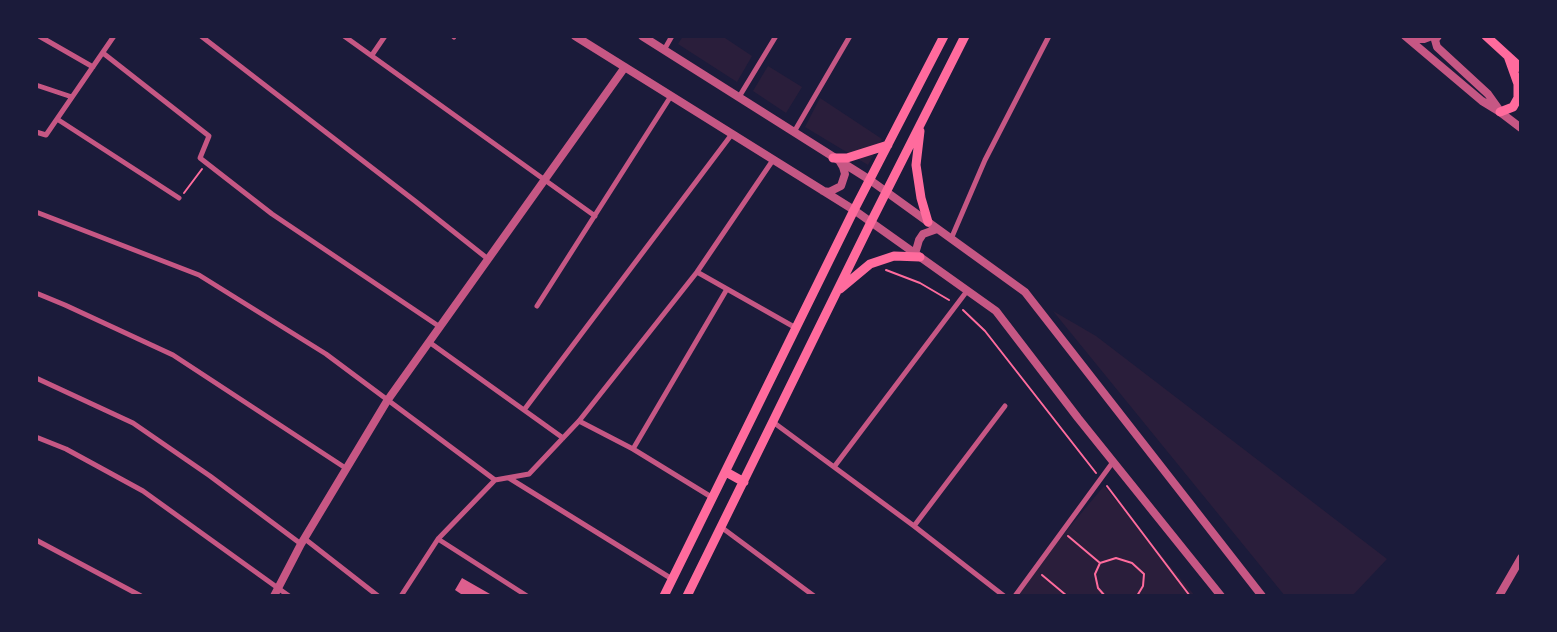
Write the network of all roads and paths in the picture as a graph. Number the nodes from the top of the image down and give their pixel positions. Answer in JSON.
{"nodes":[{"id":1,"x":39,"y":36,"type":"edge"},
{"id":2,"x":114,"y":36,"type":"edge"},
{"id":3,"x":201,"y":36,"type":"edge"},
{"id":4,"x":344,"y":36,"type":"edge"},
{"id":5,"x":385,"y":36,"type":"edge"},
{"id":6,"x":575,"y":36,"type":"edge"},
{"id":7,"x":642,"y":36,"type":"edge"},
{"id":8,"x":672,"y":36,"type":"edge"},
{"id":9,"x":776,"y":36,"type":"edge"},
{"id":10,"x":850,"y":36,"type":"edge"},
{"id":11,"x":944,"y":36,"type":"edge"},
{"id":12,"x":965,"y":36,"type":"edge"},
{"id":13,"x":1049,"y":36,"type":"edge"},
{"id":14,"x":1406,"y":36,"type":"edge"},
{"id":15,"x":1432,"y":36,"type":"edge"},
{"id":16,"x":1438,"y":36,"type":"edge"},
{"id":17,"x":1486,"y":36,"type":"edge"},
{"id":18,"x":664,"y":50,"type":"junction"},
{"id":19,"x":103,"y":53,"type":"junction"},
{"id":20,"x":372,"y":55,"type":"junction"},
{"id":21,"x":1508,"y":56,"type":"junction"},
{"id":22,"x":625,"y":67,"type":"junction"},
{"id":23,"x":93,"y":68,"type":"junction"},
{"id":24,"x":1521,"y":68,"type":"edge"},
{"id":25,"x":36,"y":85,"type":"edge"},
{"id":26,"x":671,"y":96,"type":"junction"},
{"id":27,"x":72,"y":97,"type":"junction"},
{"id":28,"x":739,"y":97,"type":"junction"},
{"id":29,"x":1500,"y":112,"type":"junction"},
{"id":30,"x":57,"y":119,"type":"junction"},
{"id":31,"x":920,"y":125,"type":"junction"},
{"id":32,"x":1521,"y":128,"type":"edge"},
{"id":33,"x":36,"y":132,"type":"edge"},
{"id":34,"x":794,"y":132,"type":"junction"},
{"id":35,"x":732,"y":134,"type":"junction"},
{"id":36,"x":888,"y":145,"type":"junction"},
{"id":37,"x":773,"y":160,"type":"junction"},
{"id":38,"x":836,"y":160,"type":"junction"},
{"id":39,"x":206,"y":163,"type":"junction"},
{"id":40,"x":870,"y":180,"type":"junction"},
{"id":41,"x":544,"y":181,"type":"junction"},
{"id":42,"x":823,"y":191,"type":"junction"},
{"id":43,"x":887,"y":192,"type":"junction"},
{"id":44,"x":179,"y":198,"type":"joint"},
{"id":45,"x":854,"y":210,"type":"junction"},
{"id":46,"x":36,"y":212,"type":"edge"},
{"id":47,"x":595,"y":216,"type":"junction"},
{"id":48,"x":871,"y":222,"type":"junction"},
{"id":49,"x":928,"y":222,"type":"junction"},
{"id":50,"x":937,"y":228,"type":"junction"},
{"id":51,"x":951,"y":239,"type":"junction"},
{"id":52,"x":918,"y":255,"type":"junction"},
{"id":53,"x":488,"y":259,"type":"junction"},
{"id":54,"x":870,"y":264,"type":"junction"},
{"id":55,"x":697,"y":272,"type":"junction"},
{"id":56,"x":727,"y":290,"type":"junction"},
{"id":57,"x":837,"y":291,"type":"junction"},
{"id":58,"x":967,"y":291,"type":"junction"},
{"id":59,"x":36,"y":293,"type":"edge"},
{"id":60,"x":957,"y":304,"type":"junction"},
{"id":61,"x":537,"y":306,"type":"dead end"},
{"id":62,"x":440,"y":327,"type":"junction"},
{"id":63,"x":796,"y":328,"type":"junction"},
{"id":64,"x":429,"y":342,"type":"junction"},
{"id":65,"x":36,"y":378,"type":"edge"},
{"id":66,"x":387,"y":401,"type":"junction"},
{"id":67,"x":1005,"y":406,"type":"dead end"},
{"id":68,"x":524,"y":410,"type":"junction"},
{"id":69,"x":579,"y":421,"type":"junction"},
{"id":70,"x":773,"y":422,"type":"junction"},
{"id":71,"x":36,"y":437,"type":"edge"},
{"id":72,"x":562,"y":438,"type":"junction"},
{"id":73,"x":633,"y":450,"type":"junction"},
{"id":74,"x":1113,"y":462,"type":"junction"},
{"id":75,"x":834,"y":468,"type":"junction"},
{"id":76,"x":347,"y":469,"type":"junction"},
{"id":77,"x":726,"y":472,"type":"junction"},
{"id":78,"x":509,"y":478,"type":"junction"},
{"id":79,"x":1101,"y":479,"type":"junction"},
{"id":80,"x":495,"y":480,"type":"junction"},
{"id":81,"x":744,"y":482,"type":"junction"},
{"id":82,"x":713,"y":498,"type":"junction"},
{"id":83,"x":914,"y":526,"type":"junction"},
{"id":84,"x":721,"y":527,"type":"junction"},
{"id":85,"x":1062,"y":532,"type":"junction"},
{"id":86,"x":438,"y":539,"type":"junction"},
{"id":87,"x":36,"y":540,"type":"edge"},
{"id":88,"x":303,"y":542,"type":"junction"},
{"id":89,"x":1521,"y":558,"type":"edge"},
{"id":90,"x":1100,"y":563,"type":"junction"},
{"id":91,"x":1034,"y":569,"type":"junction"},
{"id":92,"x":672,"y":579,"type":"junction"},
{"id":93,"x":278,"y":587,"type":"junction"},
{"id":94,"x":141,"y":596,"type":"edge"},
{"id":95,"x":274,"y":596,"type":"edge"},
{"id":96,"x":290,"y":596,"type":"edge"},
{"id":97,"x":378,"y":596,"type":"edge"},
{"id":98,"x":401,"y":596,"type":"edge"},
{"id":99,"x":527,"y":596,"type":"edge"},
{"id":100,"x":664,"y":596,"type":"edge"},
{"id":101,"x":687,"y":596,"type":"edge"},
{"id":102,"x":814,"y":596,"type":"edge"},
{"id":103,"x":1004,"y":596,"type":"edge"},
{"id":104,"x":1014,"y":596,"type":"edge"},
{"id":105,"x":1067,"y":596,"type":"edge"},
{"id":106,"x":1105,"y":596,"type":"edge"},
{"id":107,"x":1137,"y":596,"type":"edge"},
{"id":108,"x":1190,"y":596,"type":"edge"},
{"id":109,"x":1221,"y":596,"type":"edge"},
{"id":110,"x":1262,"y":596,"type":"edge"},
{"id":111,"x":1499,"y":596,"type":"edge"}],
"edges":[{"from":1,"to":23,"type":"street"},
{"from":2,"to":19,"type":"street"},
{"from":3,"to":53,"type":"street"},
{"from":4,"to":20,"type":"street"},
{"from":5,"to":20,"type":"street"},
{"from":6,"to":22,"type":"street"},
{"from":7,"to":18,"type":"street"},
{"from":8,"to":18,"type":"street"},
{"from":9,"to":28,"type":"street"},
{"from":10,"to":34,"type":"street"},
{"from":11,"to":36,"type":"main road"},
{"from":12,"to":31,"type":"main road"},
{"from":13,"to":51,"type":"street"},
{"from":14,"to":15,"type":"street"},
{"from":14,"to":29,"type":"street"},
{"from":16,"to":29,"type":"street"},
{"from":17,"to":21,"type":"main road"},
{"from":18,"to":28,"type":"street"},
{"from":19,"to":23,"type":"street"},
{"from":19,"to":39,"type":"street"},
{"from":20,"to":41,"type":"street"},
{"from":21,"to":24,"type":"main road"},
{"from":21,"to":29,"type":"main road"},
{"from":22,"to":26,"type":"street"},
{"from":22,"to":41,"type":"street"},
{"from":23,"to":27,"type":"street"},
{"from":25,"to":27,"type":"street"},
{"from":26,"to":35,"type":"street"},
{"from":26,"to":47,"type":"street"},
{"from":27,"to":30,"type":"street"},
{"from":28,"to":34,"type":"street"},
{"from":29,"to":32,"type":"street"},
{"from":30,"to":33,"type":"street"},
{"from":30,"to":44,"type":"street"},
{"from":31,"to":43,"type":"main road"},
{"from":31,"to":49,"type":"main road"},
{"from":34,"to":38,"type":"street"},
{"from":35,"to":37,"type":"street"},
{"from":35,"to":68,"type":"street"},
{"from":36,"to":38,"type":"main road"},
{"from":36,"to":40,"type":"main road"},
{"from":37,"to":42,"type":"street"},
{"from":37,"to":55,"type":"street"},
{"from":38,"to":40,"type":"street"},
{"from":38,"to":42,"type":"street"},
{"from":39,"to":44,"type":"path"},
{"from":39,"to":62,"type":"street"},
{"from":40,"to":43,"type":"street"},
{"from":40,"to":45,"type":"main road"},
{"from":41,"to":47,"type":"street"},
{"from":41,"to":53,"type":"street"},
{"from":42,"to":45,"type":"street"},
{"from":43,"to":48,"type":"main road"},
{"from":43,"to":49,"type":"street"},
{"from":45,"to":48,"type":"street"},
{"from":45,"to":63,"type":"main road"},
{"from":46,"to":66,"type":"street"},
{"from":47,"to":61,"type":"street"},
{"from":48,"to":52,"type":"street"},
{"from":48,"to":57,"type":"main road"},
{"from":49,"to":50,"type":"street"},
{"from":50,"to":51,"type":"street"},
{"from":50,"to":52,"type":"street"},
{"from":51,"to":110,"type":"street"},
{"from":52,"to":54,"type":"main road"},
{"from":52,"to":58,"type":"street"},
{"from":53,"to":62,"type":"street"},
{"from":54,"to":57,"type":"main road"},
{"from":54,"to":60,"type":"path"},
{"from":55,"to":56,"type":"street"},
{"from":55,"to":69,"type":"street"},
{"from":56,"to":63,"type":"street"},
{"from":56,"to":73,"type":"street"},
{"from":57,"to":70,"type":"main road"},
{"from":58,"to":60,"type":"street"},
{"from":58,"to":74,"type":"street"},
{"from":59,"to":76,"type":"street"},
{"from":60,"to":75,"type":"street"},
{"from":60,"to":79,"type":"path"},
{"from":62,"to":64,"type":"street"},
{"from":63,"to":77,"type":"main road"},
{"from":64,"to":66,"type":"street"},
{"from":64,"to":68,"type":"street"},
{"from":65,"to":88,"type":"street"},
{"from":66,"to":76,"type":"street"},
{"from":66,"to":80,"type":"street"},
{"from":67,"to":83,"type":"street"},
{"from":68,"to":72,"type":"street"},
{"from":69,"to":72,"type":"street"},
{"from":69,"to":73,"type":"street"},
{"from":70,"to":75,"type":"street"},
{"from":70,"to":81,"type":"main road"},
{"from":71,"to":93,"type":"street"},
{"from":72,"to":78,"type":"street"},
{"from":73,"to":82,"type":"street"},
{"from":74,"to":79,"type":"street"},
{"from":74,"to":109,"type":"street"},
{"from":75,"to":83,"type":"street"},
{"from":76,"to":88,"type":"street"},
{"from":77,"to":81,"type":"main road"},
{"from":77,"to":82,"type":"main road"},
{"from":78,"to":80,"type":"street"},
{"from":78,"to":92,"type":"street"},
{"from":79,"to":85,"type":"street"},
{"from":79,"to":108,"type":"path"},
{"from":80,"to":86,"type":"street"},
{"from":81,"to":84,"type":"main road"},
{"from":82,"to":92,"type":"main road"},
{"from":83,"to":103,"type":"street"},
{"from":84,"to":101,"type":"main road"},
{"from":84,"to":102,"type":"street"},
{"from":85,"to":90,"type":"path"},
{"from":85,"to":91,"type":"street"},
{"from":86,"to":98,"type":"street"},
{"from":86,"to":99,"type":"street"},
{"from":87,"to":94,"type":"street"},
{"from":88,"to":93,"type":"street"},
{"from":88,"to":97,"type":"street"},
{"from":89,"to":111,"type":"street"},
{"from":90,"to":106,"type":"path"},
{"from":90,"to":107,"type":"path"},
{"from":91,"to":104,"type":"street"},
{"from":91,"to":105,"type":"path"},
{"from":92,"to":100,"type":"main road"},
{"from":93,"to":95,"type":"street"},
{"from":93,"to":96,"type":"street"}]}
